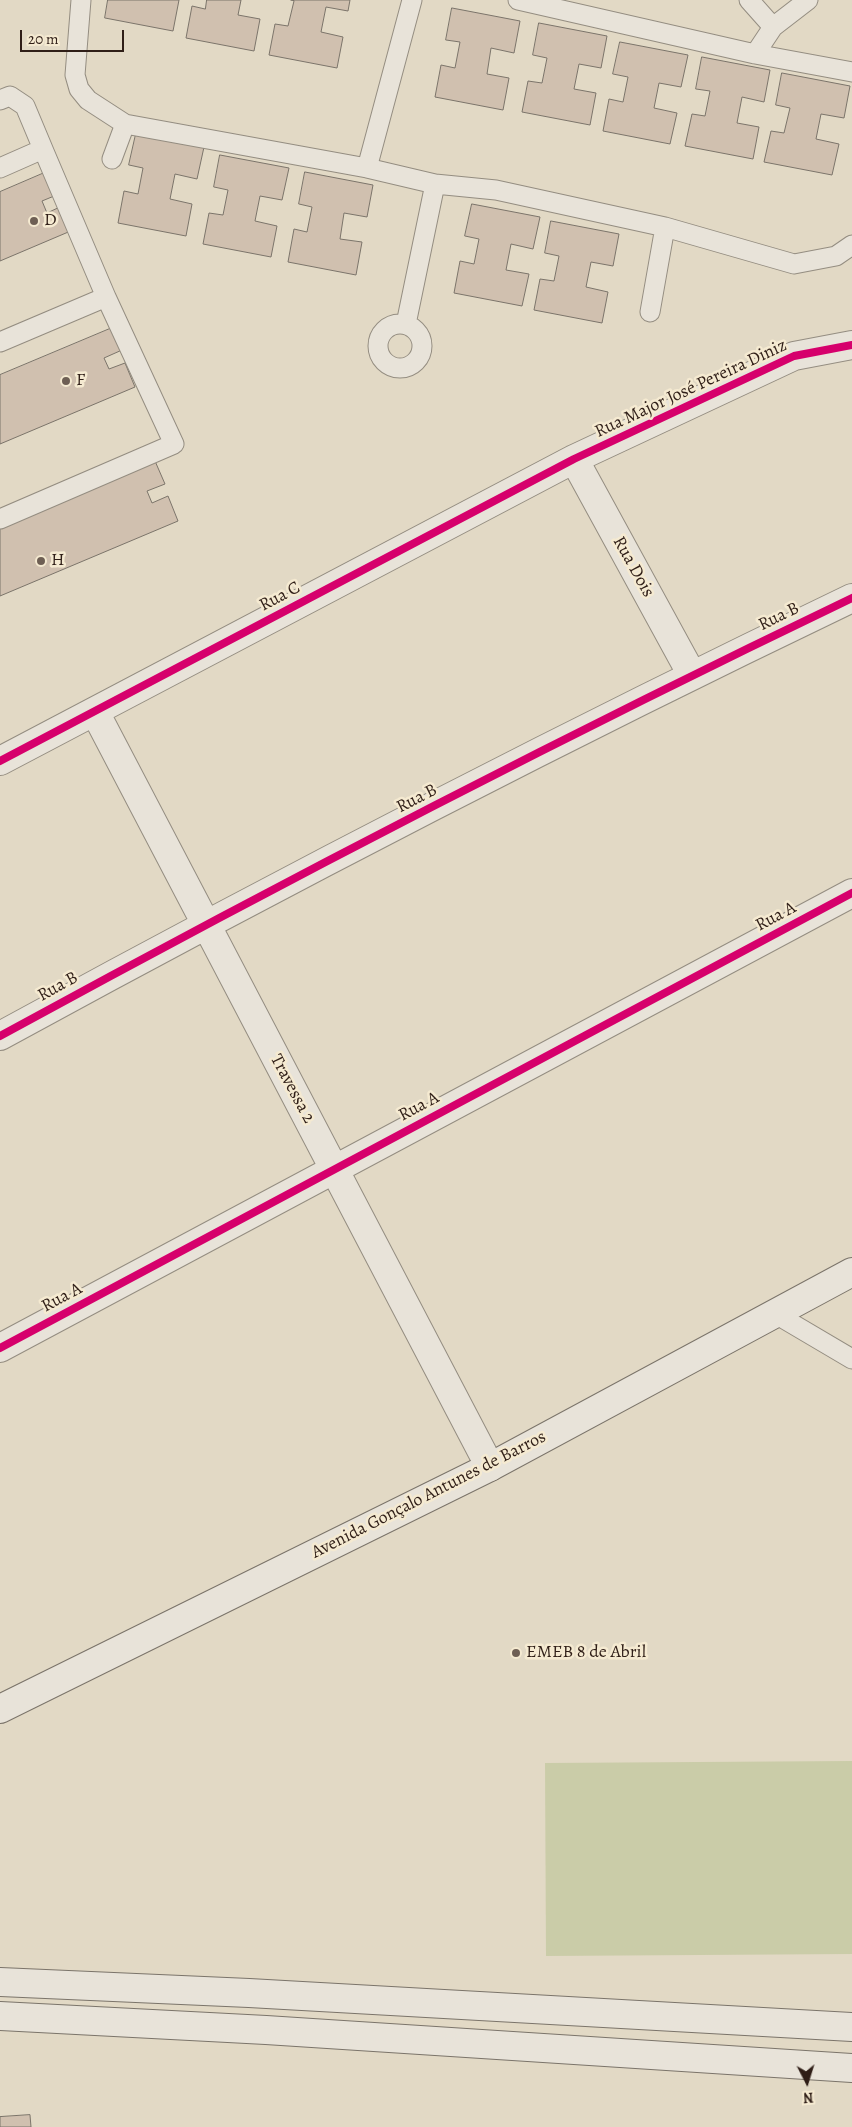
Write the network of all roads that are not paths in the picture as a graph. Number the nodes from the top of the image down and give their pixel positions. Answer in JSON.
{"nodes":[{"id":1,"x":81,"y":0,"type":"edge"},
{"id":2,"x":412,"y":0,"type":"edge"},
{"id":3,"x":526,"y":0,"type":"edge"},
{"id":4,"x":749,"y":0,"type":"edge"},
{"id":5,"x":808,"y":0,"type":"edge"},
{"id":6,"x":773,"y":27,"type":"junction"},
{"id":7,"x":755,"y":54,"type":"junction"},
{"id":8,"x":852,"y":72,"type":"edge"},
{"id":9,"x":0,"y":100,"type":"edge"},
{"id":10,"x":125,"y":124,"type":"junction"},
{"id":11,"x":43,"y":149,"type":"junction"},
{"id":12,"x":112,"y":159,"type":"dead end"},
{"id":13,"x":0,"y":168,"type":"edge"},
{"id":14,"x":367,"y":168,"type":"junction"},
{"id":15,"x":435,"y":184,"type":"junction"},
{"id":16,"x":665,"y":227,"type":"junction"},
{"id":17,"x":852,"y":245,"type":"edge"},
{"id":18,"x":106,"y":297,"type":"junction"},
{"id":19,"x":650,"y":312,"type":"dead end"},
{"id":20,"x":406,"y":324,"type":"dead end"},
{"id":21,"x":0,"y":342,"type":"edge"},
{"id":22,"x":852,"y":345,"type":"edge"},
{"id":23,"x":574,"y":459,"type":"junction"},
{"id":24,"x":0,"y":519,"type":"edge"},
{"id":25,"x":852,"y":598,"type":"edge"},
{"id":26,"x":692,"y":675,"type":"junction"},
{"id":27,"x":95,"y":712,"type":"junction"},
{"id":28,"x":0,"y":761,"type":"edge"},
{"id":29,"x":852,"y":893,"type":"edge"},
{"id":30,"x":206,"y":924,"type":"junction"},
{"id":31,"x":0,"y":1036,"type":"edge"},
{"id":32,"x":334,"y":1169,"type":"junction"},
{"id":33,"x":852,"y":1272,"type":"edge"},
{"id":34,"x":774,"y":1313,"type":"junction"},
{"id":35,"x":0,"y":1348,"type":"edge"},
{"id":36,"x":852,"y":1359,"type":"edge"},
{"id":37,"x":490,"y":1467,"type":"junction"},
{"id":38,"x":0,"y":1709,"type":"edge"},
{"id":39,"x":0,"y":1982,"type":"edge"},
{"id":40,"x":0,"y":2016,"type":"edge"},
{"id":41,"x":852,"y":2028,"type":"edge"},
{"id":42,"x":852,"y":2068,"type":"edge"}],
"edges":[{"from":1,"to":10,"type":"lane"},
{"from":2,"to":14,"type":"lane"},
{"from":3,"to":7,"type":"lane"},
{"from":4,"to":6,"type":"lane"},
{"from":5,"to":6,"type":"lane"},
{"from":6,"to":7,"type":"lane"},
{"from":7,"to":8,"type":"lane"},
{"from":9,"to":11,"type":"lane"},
{"from":10,"to":12,"type":"lane"},
{"from":10,"to":14,"type":"lane"},
{"from":11,"to":13,"type":"lane"},
{"from":11,"to":18,"type":"lane"},
{"from":14,"to":15,"type":"lane"},
{"from":15,"to":16,"type":"lane"},
{"from":15,"to":20,"type":"lane"},
{"from":16,"to":17,"type":"lane"},
{"from":16,"to":19,"type":"lane"},
{"from":18,"to":21,"type":"lane"},
{"from":18,"to":24,"type":"lane"},
{"from":22,"to":23,"type":"street","name":"Rua Major José Pereira Diniz"},
{"from":23,"to":26,"type":"street","name":"Rua Dois"},
{"from":23,"to":27,"type":"street","name":"Rua C"},
{"from":25,"to":26,"type":"street","name":"Rua B"},
{"from":26,"to":30,"type":"street","name":"Rua B"},
{"from":27,"to":28,"type":"street","name":"Rua C"},
{"from":27,"to":30,"type":"street","name":"Travessa 2"},
{"from":29,"to":32,"type":"street","name":"Rua A"},
{"from":30,"to":31,"type":"street","name":"Rua B"},
{"from":30,"to":32,"type":"street","name":"Travessa 2"},
{"from":32,"to":35,"type":"street","name":"Rua A"},
{"from":32,"to":37,"type":"street","name":"Travessa 2"},
{"from":33,"to":34,"type":"street","name":"Avenida Gonçalo Antunes de Barros"},
{"from":34,"to":36,"type":"lane"},
{"from":34,"to":37,"type":"street","name":"Avenida Gonçalo Antunes de Barros"},
{"from":37,"to":38,"type":"street","name":"Avenida Gonçalo Antunes de Barros"},
{"from":39,"to":41,"type":"street"},
{"from":40,"to":42,"type":"street"}]}
